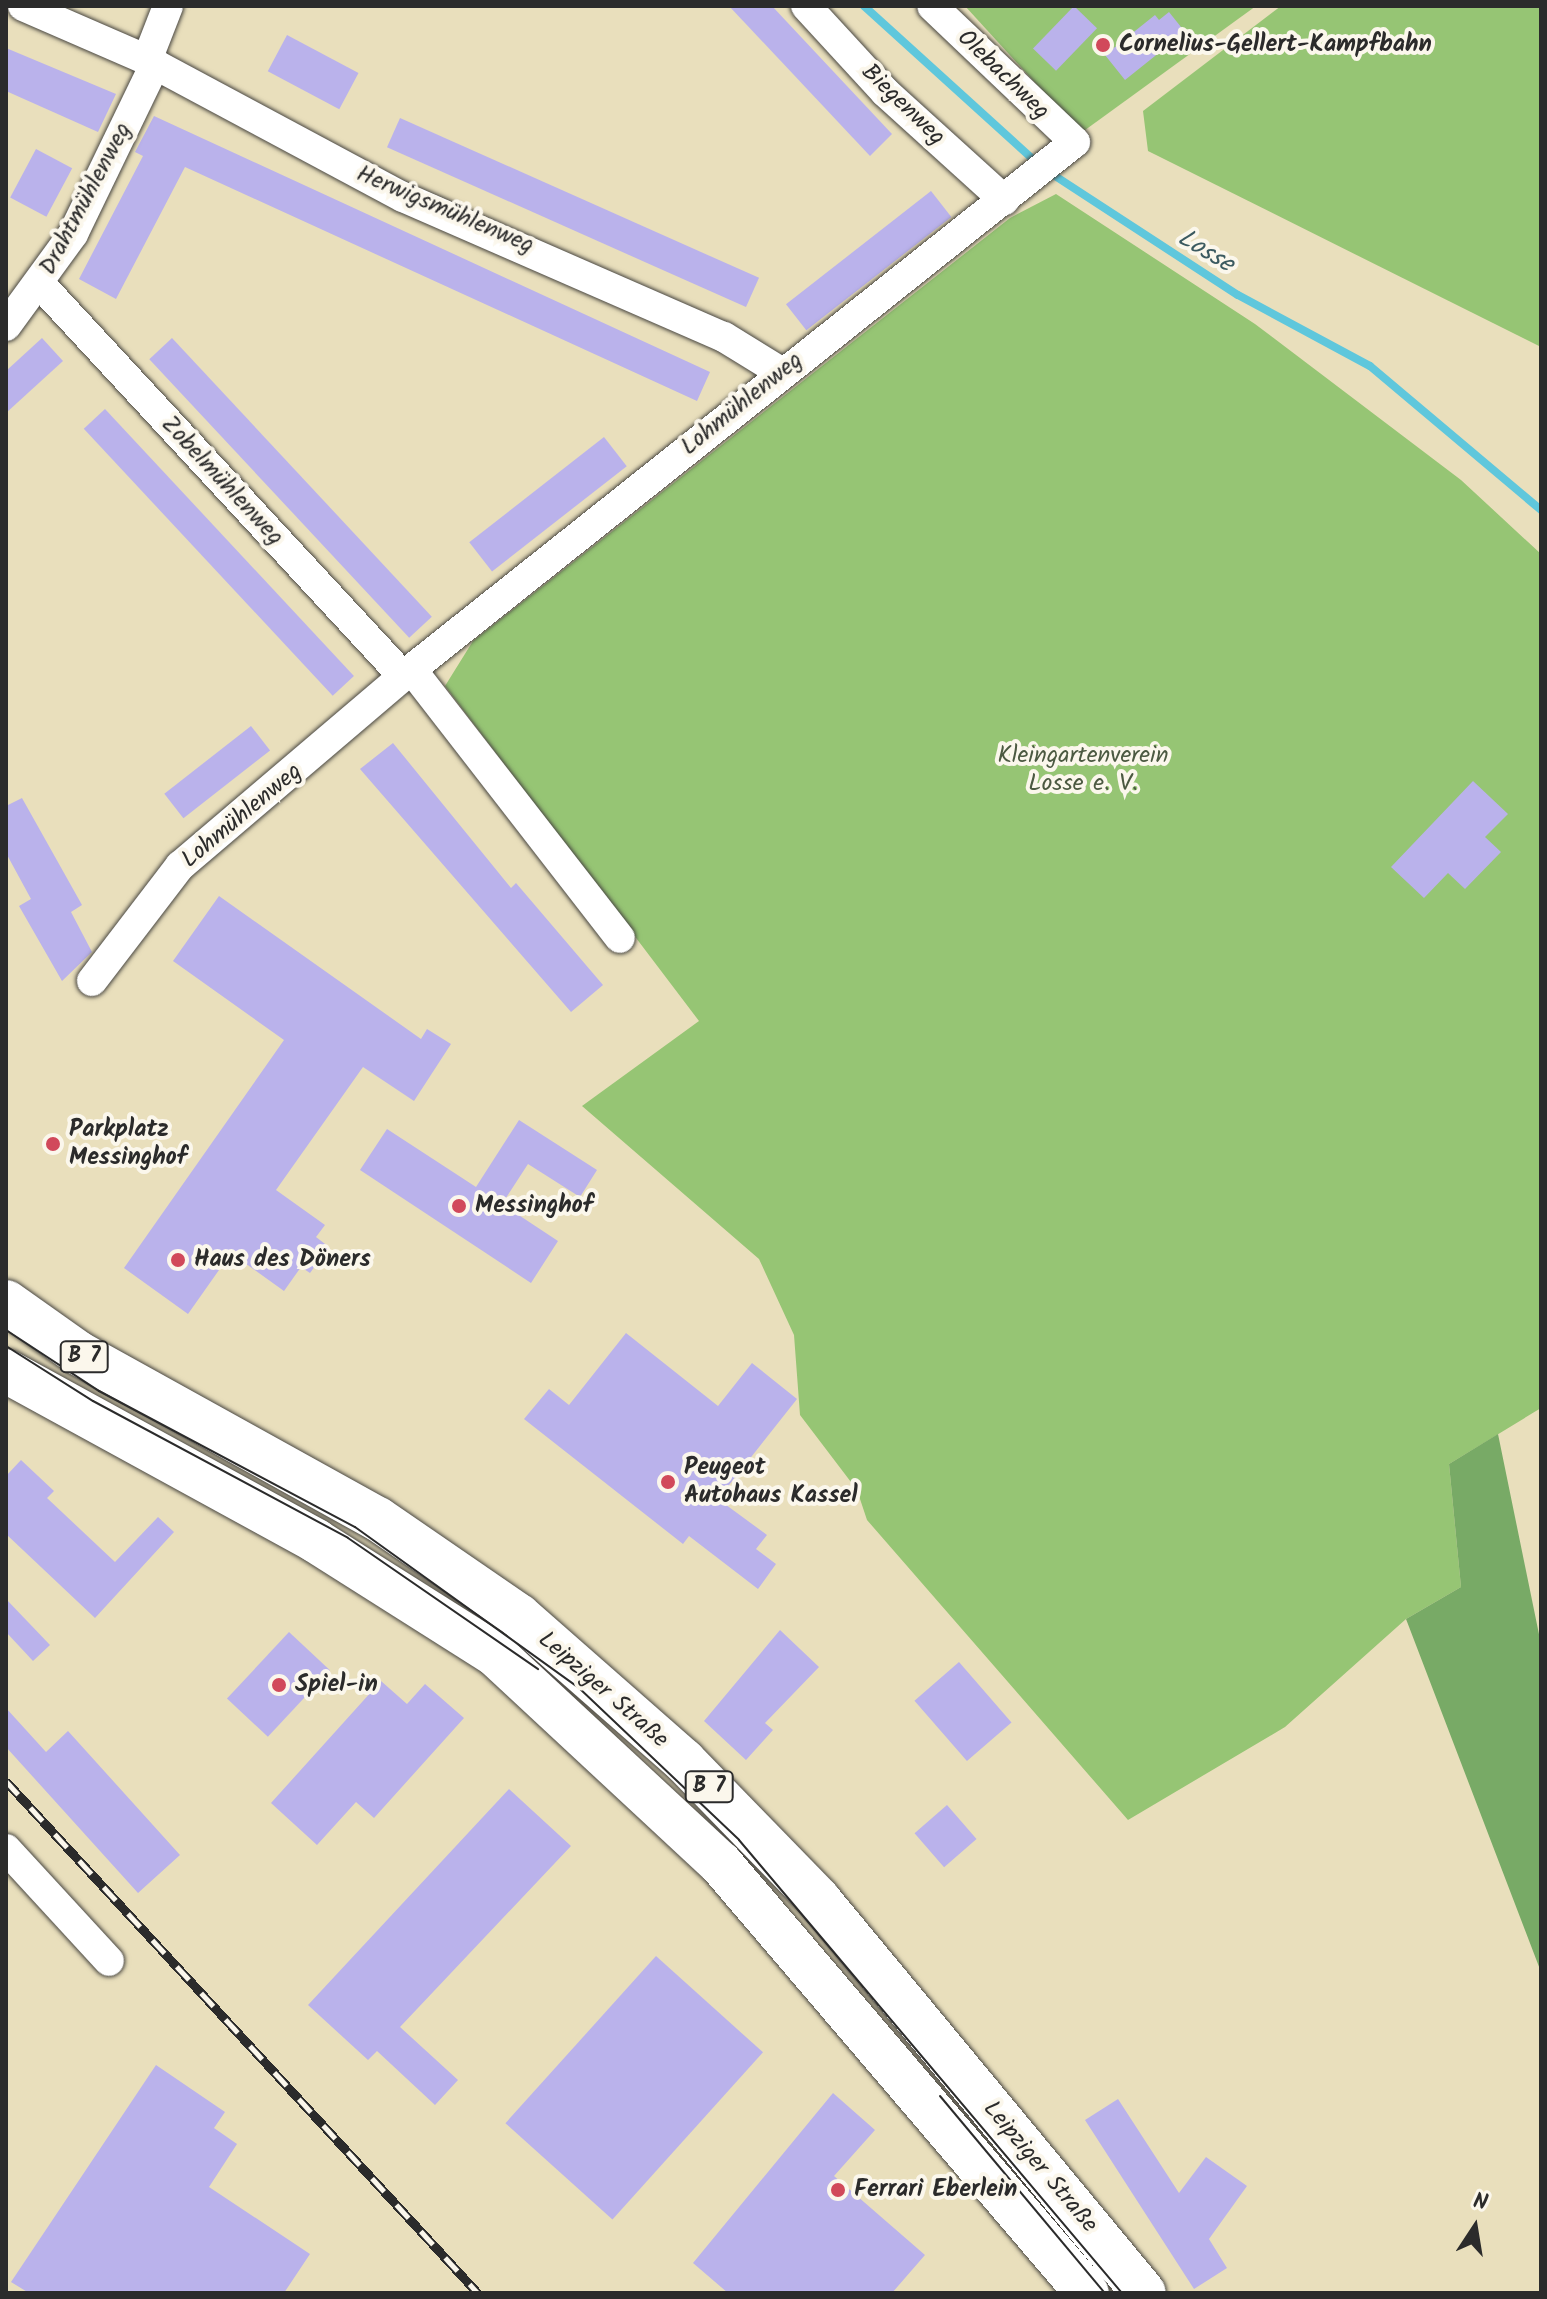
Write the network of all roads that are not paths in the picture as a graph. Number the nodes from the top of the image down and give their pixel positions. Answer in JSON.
{"nodes":[{"id":1,"x":23,"y":6,"type":"edge"},
{"id":2,"x":168,"y":6,"type":"edge"},
{"id":3,"x":806,"y":6,"type":"edge"},
{"id":4,"x":932,"y":6,"type":"edge"},
{"id":5,"x":151,"y":62,"type":"junction"},
{"id":6,"x":1069,"y":147,"type":"joint"},
{"id":7,"x":1011,"y":194,"type":"junction"},
{"id":8,"x":41,"y":285,"type":"junction"},
{"id":9,"x":6,"y":326,"type":"edge"},
{"id":10,"x":781,"y":372,"type":"junction"},
{"id":11,"x":408,"y":673,"type":"junction"},
{"id":12,"x":620,"y":938,"type":"dead end"},
{"id":13,"x":92,"y":981,"type":"dead end"},
{"id":14,"x":6,"y":1302,"type":"edge"},
{"id":15,"x":6,"y":1371,"type":"edge"},
{"id":16,"x":6,"y":1849,"type":"edge"},
{"id":17,"x":109,"y":1961,"type":"dead end"},
{"id":18,"x":1087,"y":2293,"type":"edge"},
{"id":19,"x":1144,"y":2293,"type":"edge"}],
"edges":[{"from":1,"to":5,"type":"street","name":"Herwigsmühlenweg"},
{"from":2,"to":5,"type":"street"},
{"from":3,"to":7,"type":"street","name":"Biegenweg"},
{"from":4,"to":6,"type":"street","name":"Olebachweg"},
{"from":5,"to":8,"type":"street","name":"Drahtmühlenweg"},
{"from":5,"to":10,"type":"street","name":"Herwigsmühlenweg"},
{"from":6,"to":7,"type":"street","name":"Lohmühlenweg"},
{"from":7,"to":10,"type":"street","name":"Lohmühlenweg"},
{"from":8,"to":9,"type":"street","name":"Drahtmühlenweg"},
{"from":8,"to":11,"type":"street","name":"Zobelmühlenweg"},
{"from":10,"to":11,"type":"street","name":"Lohmühlenweg"},
{"from":11,"to":12,"type":"street"},
{"from":11,"to":13,"type":"street","name":"Lohmühlenweg"},
{"from":14,"to":19,"type":"main road","name":"Leipziger Straße","number":"B 7"},
{"from":15,"to":18,"type":"main road","name":"Leipziger Straße","number":"B 7"},
{"from":16,"to":17,"type":"street"}]}
